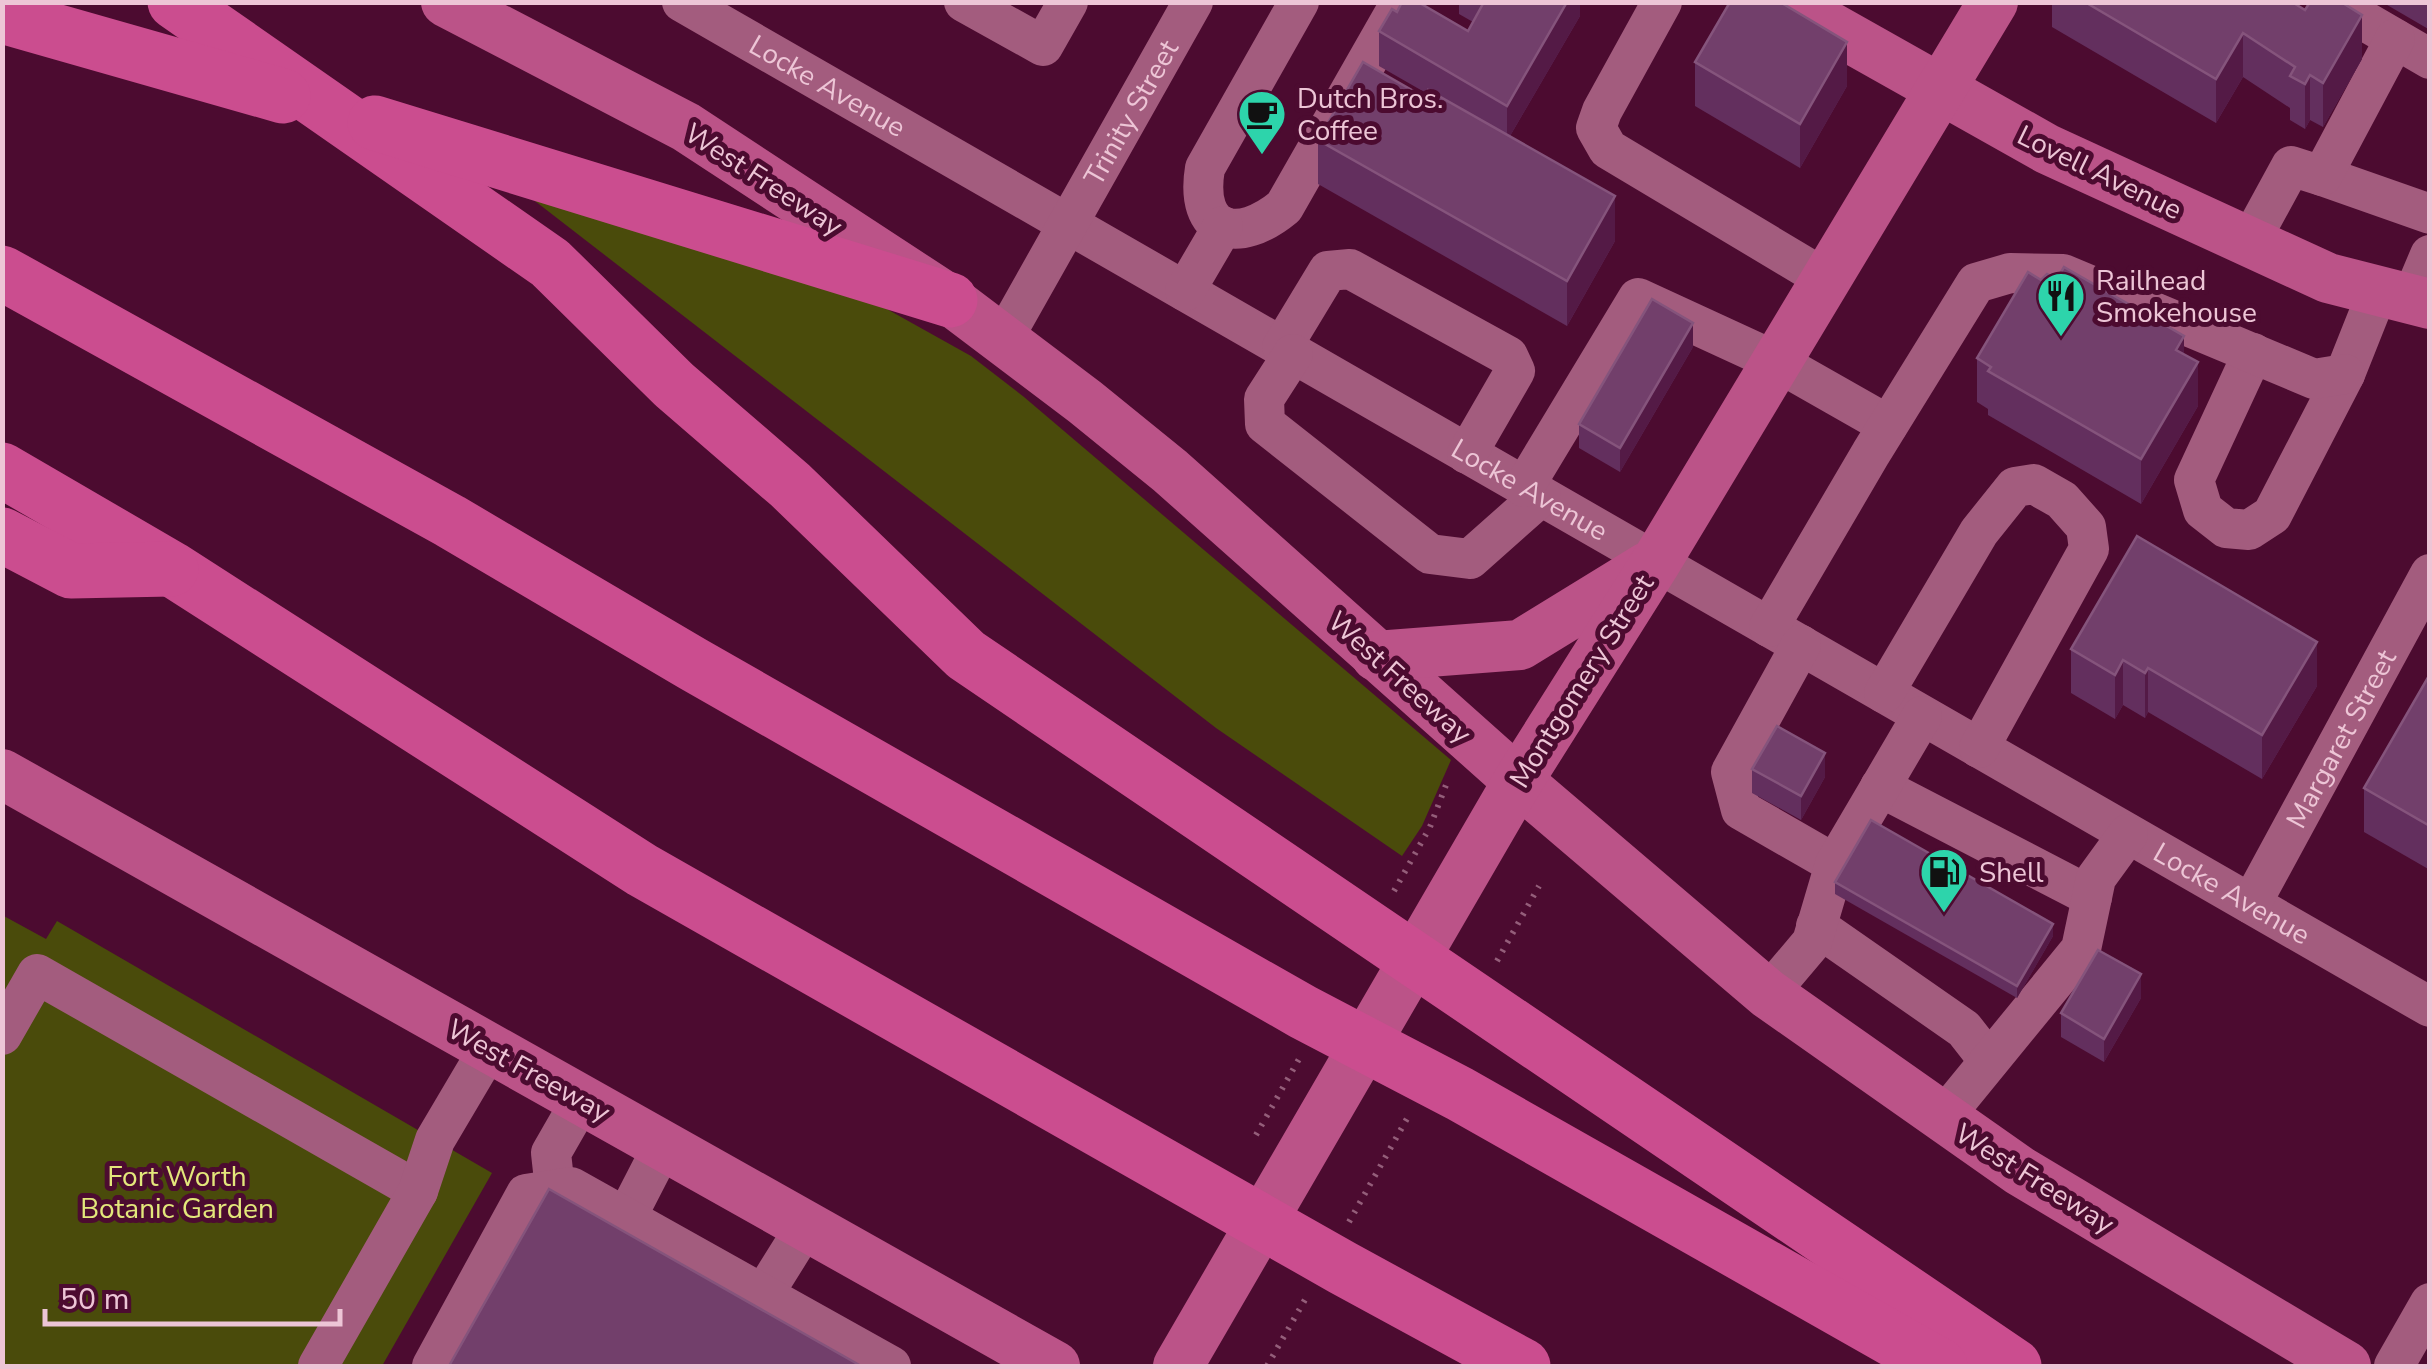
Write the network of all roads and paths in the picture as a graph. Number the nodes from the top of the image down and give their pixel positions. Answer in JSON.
{"nodes":[{"id":1,"x":175,"y":2,"type":"edge"},
{"id":2,"x":446,"y":2,"type":"edge"},
{"id":3,"x":682,"y":2,"type":"edge"},
{"id":4,"x":964,"y":2,"type":"edge"},
{"id":5,"x":1068,"y":2,"type":"edge"},
{"id":6,"x":1300,"y":2,"type":"edge"},
{"id":7,"x":1401,"y":2,"type":"edge"},
{"id":8,"x":1662,"y":2,"type":"edge"},
{"id":9,"x":1994,"y":2,"type":"edge"},
{"id":10,"x":2332,"y":2,"type":"edge"},
{"id":11,"x":1190,"y":4,"type":"edge"},
{"id":12,"x":1815,"y":10,"type":"edge"},
{"id":13,"x":2,"y":16,"type":"edge"},
{"id":14,"x":2395,"y":38,"type":"junction"},
{"id":15,"x":2430,"y":58,"type":"edge"},
{"id":16,"x":1942,"y":90,"type":"junction"},
{"id":17,"x":2322,"y":176,"type":"junction"},
{"id":18,"x":2430,"y":214,"type":"edge"},
{"id":19,"x":1066,"y":224,"type":"junction"},
{"id":20,"x":1222,"y":226,"type":"junction"},
{"id":21,"x":2249,"y":243,"type":"junction"},
{"id":22,"x":2,"y":273,"type":"edge"},
{"id":23,"x":1827,"y":280,"type":"junction"},
{"id":24,"x":2412,"y":287,"type":"edge"},
{"id":25,"x":1185,"y":291,"type":"junction"},
{"id":26,"x":950,"y":300,"type":"junction"},
{"id":27,"x":1002,"y":338,"type":"junction"},
{"id":28,"x":1288,"y":350,"type":"junction"},
{"id":29,"x":2253,"y":354,"type":"junction"},
{"id":30,"x":1777,"y":362,"type":"junction"},
{"id":31,"x":2346,"y":374,"type":"junction"},
{"id":32,"x":1888,"y":426,"type":"junction"},
{"id":33,"x":1467,"y":454,"type":"junction"},
{"id":34,"x":2,"y":470,"type":"edge"},
{"id":35,"x":1533,"y":492,"type":"junction"},
{"id":36,"x":2,"y":535,"type":"edge"},
{"id":37,"x":1656,"y":562,"type":"junction"},
{"id":38,"x":172,"y":569,"type":"junction"},
{"id":39,"x":2430,"y":574,"type":"edge"},
{"id":40,"x":1785,"y":636,"type":"junction"},
{"id":41,"x":1376,"y":656,"type":"junction"},
{"id":42,"x":1884,"y":693,"type":"junction"},
{"id":43,"x":1922,"y":716,"type":"junction"},
{"id":44,"x":1980,"y":748,"type":"junction"},
{"id":45,"x":2,"y":774,"type":"edge"},
{"id":46,"x":1518,"y":781,"type":"junction"},
{"id":47,"x":1446,"y":785,"type":"dead end"},
{"id":48,"x":1880,"y":787,"type":"junction"},
{"id":49,"x":2128,"y":834,"type":"junction"},
{"id":50,"x":1834,"y":864,"type":"junction"},
{"id":51,"x":1539,"y":886,"type":"dead end"},
{"id":52,"x":1391,"y":896,"type":"dead end"},
{"id":53,"x":2092,"y":897,"type":"junction"},
{"id":54,"x":2251,"y":904,"type":"junction"},
{"id":55,"x":1816,"y":926,"type":"junction"},
{"id":56,"x":1490,"y":974,"type":"dead end"},
{"id":57,"x":1768,"y":994,"type":"junction"},
{"id":58,"x":2430,"y":1007,"type":"edge"},
{"id":59,"x":8,"y":1013,"type":"edge"},
{"id":60,"x":490,"y":1047,"type":"junction"},
{"id":61,"x":1303,"y":1052,"type":"dead end"},
{"id":62,"x":1989,"y":1060,"type":"junction"},
{"id":63,"x":582,"y":1099,"type":"junction"},
{"id":64,"x":1412,"y":1110,"type":"dead end"},
{"id":65,"x":1942,"y":1118,"type":"junction"},
{"id":66,"x":1254,"y":1139,"type":"dead end"},
{"id":67,"x":664,"y":1146,"type":"junction"},
{"id":68,"x":556,"y":1190,"type":"junction"},
{"id":69,"x":418,"y":1191,"type":"junction"},
{"id":70,"x":626,"y":1218,"type":"junction"},
{"id":71,"x":806,"y":1226,"type":"junction"},
{"id":72,"x":1344,"y":1230,"type":"dead end"},
{"id":73,"x":1315,"y":1281,"type":"dead end"},
{"id":74,"x":763,"y":1295,"type":"junction"},
{"id":75,"x":2430,"y":1303,"type":"edge"},
{"id":76,"x":1182,"y":1359,"type":"edge"},
{"id":77,"x":318,"y":1366,"type":"edge"},
{"id":78,"x":432,"y":1366,"type":"edge"},
{"id":79,"x":891,"y":1366,"type":"edge"},
{"id":80,"x":1055,"y":1366,"type":"edge"},
{"id":81,"x":1267,"y":1366,"type":"edge"},
{"id":82,"x":1523,"y":1366,"type":"edge"},
{"id":83,"x":1940,"y":1366,"type":"edge"},
{"id":84,"x":2014,"y":1366,"type":"edge"},
{"id":85,"x":2346,"y":1366,"type":"edge"},
{"id":86,"x":2394,"y":1366,"type":"edge"}],
"edges":[{"from":1,"to":84,"type":"highway"},
{"from":2,"to":26,"type":"main road","name":"West Freeway"},
{"from":3,"to":19,"type":"street","name":"Locke Avenue"},
{"from":4,"to":5,"type":"street"},
{"from":6,"to":20,"type":"street"},
{"from":7,"to":20,"type":"street"},
{"from":8,"to":23,"type":"street"},
{"from":9,"to":16,"type":"main road","name":"Montgomery Street"},
{"from":10,"to":14,"type":"street"},
{"from":11,"to":19,"type":"street","name":"Trinity Street"},
{"from":12,"to":16,"type":"main road","name":"Lovell Avenue"},
{"from":13,"to":26,"type":"highway"},
{"from":14,"to":15,"type":"street"},
{"from":14,"to":17,"type":"street"},
{"from":16,"to":21,"type":"main road","name":"Lovell Avenue"},
{"from":16,"to":23,"type":"main road","name":"Montgomery Street"},
{"from":17,"to":18,"type":"street"},
{"from":17,"to":21,"type":"street"},
{"from":19,"to":25,"type":"street","name":"Locke Avenue"},
{"from":19,"to":27,"type":"street","name":"Trinity Street"},
{"from":20,"to":25,"type":"street"},
{"from":21,"to":24,"type":"main road","name":"Lovell Avenue"},
{"from":22,"to":83,"type":"highway"},
{"from":23,"to":30,"type":"main road","name":"Montgomery Street"},
{"from":24,"to":31,"type":"street"},
{"from":25,"to":28,"type":"street","name":"Locke Avenue"},
{"from":26,"to":27,"type":"main road","name":"West Freeway"},
{"from":27,"to":41,"type":"main road","name":"West Freeway"},
{"from":28,"to":33,"type":"street","name":"Locke Avenue"},
{"from":28,"to":33,"type":"street"},
{"from":28,"to":35,"type":"street"},
{"from":29,"to":31,"type":"street"},
{"from":29,"to":31,"type":"street"},
{"from":29,"to":32,"type":"street"},
{"from":30,"to":32,"type":"street"},
{"from":30,"to":35,"type":"street"},
{"from":30,"to":37,"type":"main road","name":"Montgomery Street"},
{"from":32,"to":40,"type":"street"},
{"from":33,"to":35,"type":"street","name":"Locke Avenue"},
{"from":34,"to":38,"type":"highway"},
{"from":35,"to":37,"type":"street","name":"Locke Avenue"},
{"from":36,"to":38,"type":"highway"},
{"from":37,"to":40,"type":"street","name":"Locke Avenue"},
{"from":37,"to":41,"type":"main road"},
{"from":37,"to":46,"type":"main road","name":"Montgomery Street"},
{"from":38,"to":82,"type":"highway"},
{"from":39,"to":54,"type":"street","name":"Margaret Street"},
{"from":40,"to":42,"type":"street","name":"Locke Avenue"},
{"from":40,"to":50,"type":"street"},
{"from":41,"to":46,"type":"main road","name":"West Freeway"},
{"from":42,"to":43,"type":"street","name":"Locke Avenue"},
{"from":42,"to":44,"type":"street"},
{"from":43,"to":44,"type":"street","name":"Locke Avenue"},
{"from":43,"to":48,"type":"street"},
{"from":44,"to":49,"type":"street","name":"Locke Avenue"},
{"from":45,"to":60,"type":"main road","name":"West Freeway"},
{"from":46,"to":57,"type":"main road","name":"West Freeway"},
{"from":46,"to":76,"type":"main road","name":"Montgomery Street"},
{"from":47,"to":52,"type":"path"},
{"from":48,"to":50,"type":"street"},
{"from":48,"to":53,"type":"street"},
{"from":49,"to":53,"type":"street"},
{"from":49,"to":54,"type":"street","name":"Locke Avenue"},
{"from":50,"to":55,"type":"street"},
{"from":51,"to":56,"type":"path"},
{"from":53,"to":62,"type":"street"},
{"from":54,"to":58,"type":"street","name":"Locke Avenue"},
{"from":55,"to":57,"type":"street"},
{"from":55,"to":62,"type":"street"},
{"from":57,"to":65,"type":"main road","name":"West Freeway"},
{"from":59,"to":69,"type":"street"},
{"from":60,"to":63,"type":"main road","name":"West Freeway"},
{"from":60,"to":69,"type":"street"},
{"from":61,"to":66,"type":"path"},
{"from":62,"to":65,"type":"street"},
{"from":63,"to":67,"type":"main road","name":"West Freeway"},
{"from":63,"to":68,"type":"street"},
{"from":64,"to":72,"type":"path"},
{"from":65,"to":85,"type":"main road","name":"West Freeway"},
{"from":67,"to":70,"type":"street"},
{"from":67,"to":71,"type":"main road","name":"West Freeway"},
{"from":68,"to":70,"type":"street"},
{"from":68,"to":78,"type":"street"},
{"from":69,"to":77,"type":"street"},
{"from":70,"to":74,"type":"street"},
{"from":71,"to":74,"type":"street"},
{"from":71,"to":80,"type":"main road","name":"West Freeway"},
{"from":73,"to":81,"type":"path"},
{"from":74,"to":79,"type":"street"},
{"from":75,"to":86,"type":"street"}]}
